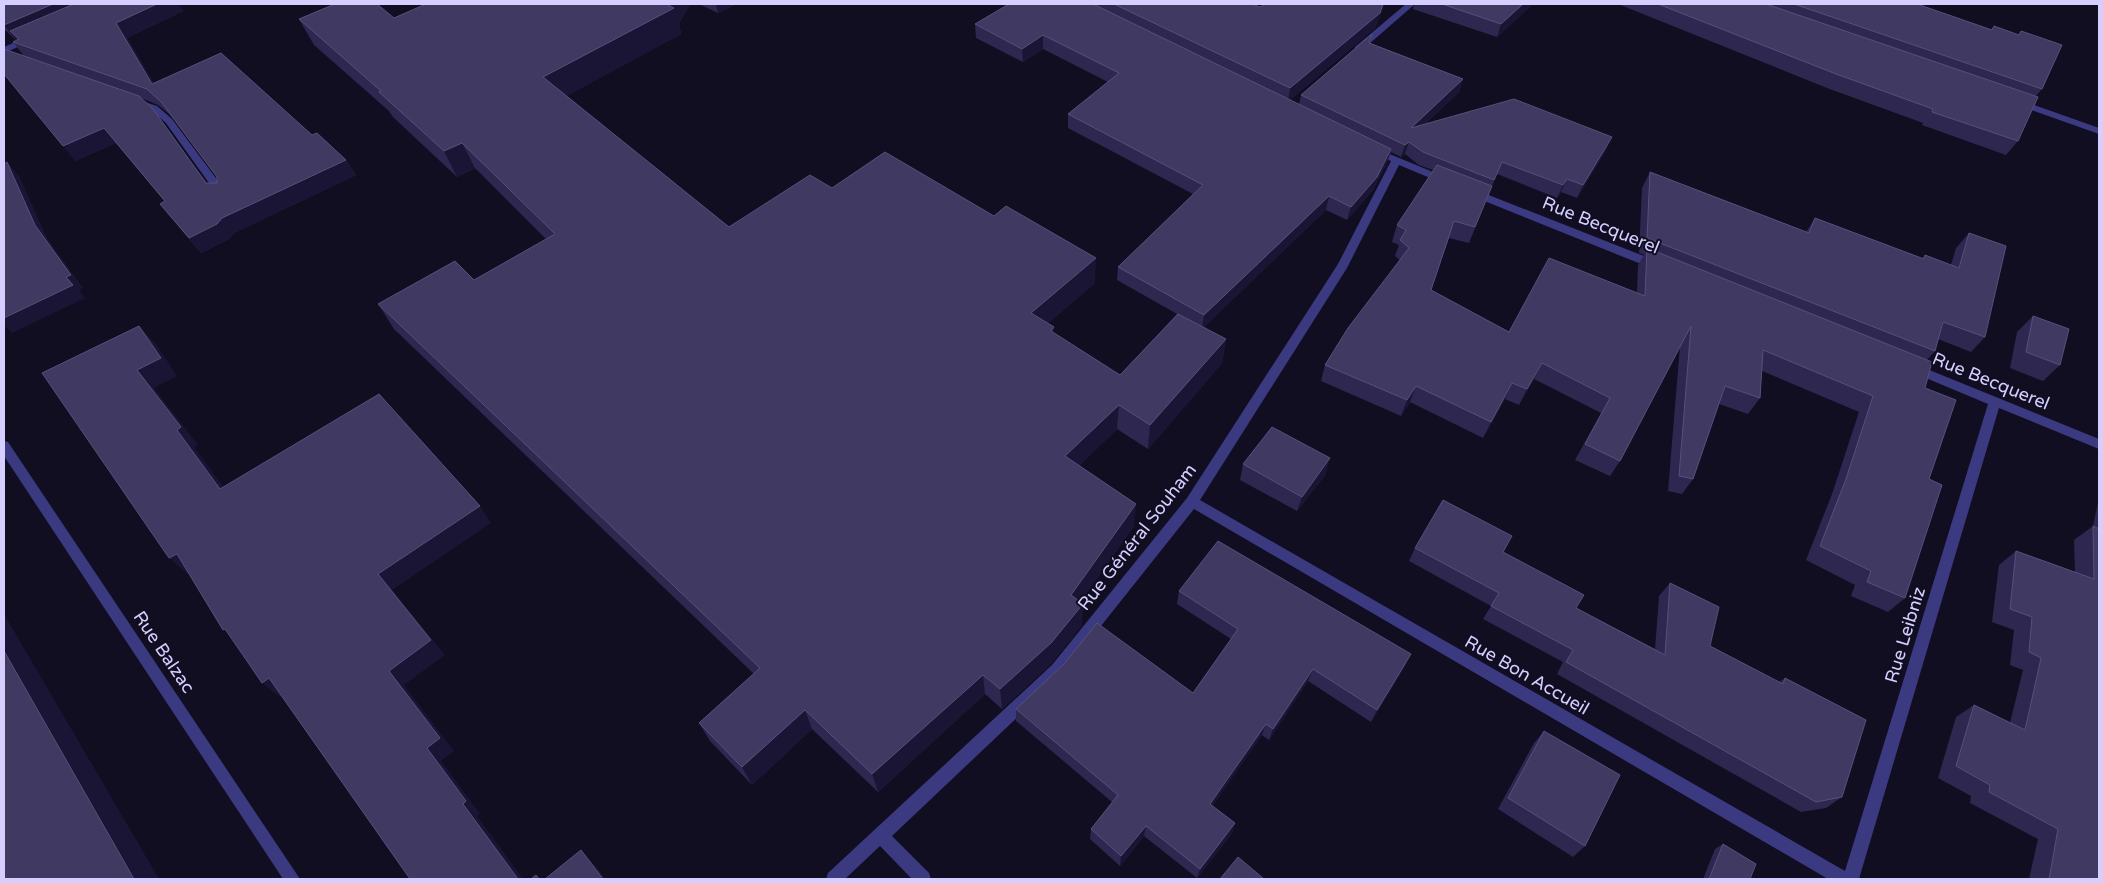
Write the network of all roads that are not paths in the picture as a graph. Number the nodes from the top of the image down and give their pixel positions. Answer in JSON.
{"nodes":[{"id":1,"x":1411,"y":4,"type":"edge"},
{"id":2,"x":39,"y":34,"type":"edge"},
{"id":3,"x":4,"y":50,"type":"edge"},
{"id":4,"x":1353,"y":54,"type":"edge"},
{"id":5,"x":2003,"y":97,"type":"edge"},
{"id":6,"x":125,"y":98,"type":"edge"},
{"id":7,"x":2099,"y":131,"type":"edge"},
{"id":8,"x":1369,"y":148,"type":"edge"},
{"id":9,"x":1396,"y":161,"type":"junction"},
{"id":10,"x":223,"y":195,"type":"edge"},
{"id":11,"x":1667,"y":270,"type":"edge"},
{"id":12,"x":1904,"y":364,"type":"edge"},
{"id":13,"x":1995,"y":401,"type":"junction"},
{"id":14,"x":2099,"y":444,"type":"edge"},
{"id":15,"x":4,"y":449,"type":"edge"},
{"id":16,"x":1192,"y":502,"type":"junction"},
{"id":17,"x":881,"y":836,"type":"junction"},
{"id":18,"x":292,"y":879,"type":"edge"},
{"id":19,"x":834,"y":879,"type":"edge"},
{"id":20,"x":923,"y":879,"type":"edge"},
{"id":21,"x":1842,"y":879,"type":"edge"},
{"id":22,"x":1851,"y":879,"type":"edge"}],
"edges":[{"from":1,"to":4,"type":"street"},
{"from":2,"to":3,"type":"street"},
{"from":5,"to":7,"type":"street"},
{"from":6,"to":10,"type":"street"},
{"from":8,"to":9,"type":"street","name":"Rue Becquerel"},
{"from":9,"to":11,"type":"street","name":"Rue Becquerel"},
{"from":9,"to":16,"type":"street","name":"Rue Général Souham"},
{"from":12,"to":13,"type":"street","name":"Rue Becquerel"},
{"from":13,"to":14,"type":"street","name":"Rue Becquerel"},
{"from":13,"to":22,"type":"street","name":"Rue Leibniz"},
{"from":15,"to":18,"type":"street","name":"Rue Balzac"},
{"from":16,"to":17,"type":"street","name":"Rue Général Souham"},
{"from":16,"to":21,"type":"street","name":"Rue Bon Accueil"},
{"from":17,"to":19,"type":"street","name":"Rue Général Souham"},
{"from":17,"to":20,"type":"street"}]}
